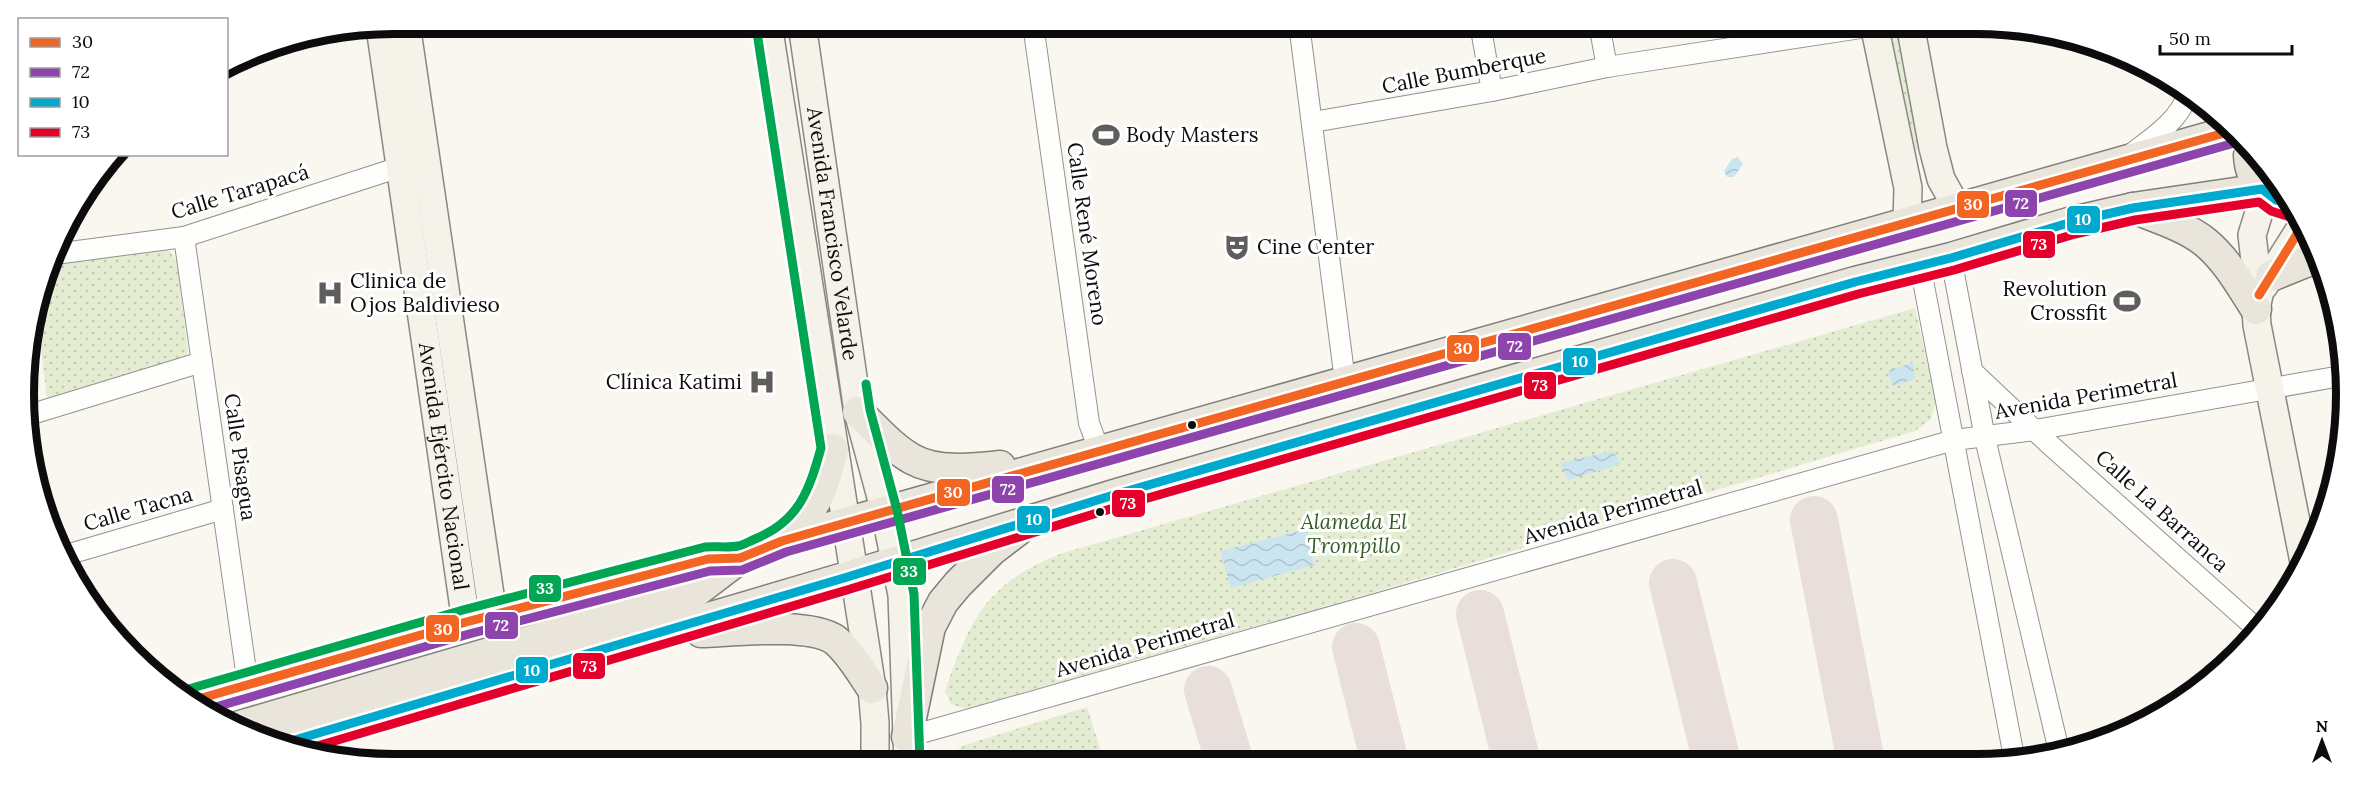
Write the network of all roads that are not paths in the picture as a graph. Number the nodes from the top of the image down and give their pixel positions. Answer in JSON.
{"nodes":[{"id":1,"x":407,"y":34,"type":"edge"},
{"id":2,"x":770,"y":34,"type":"edge"},
{"id":3,"x":803,"y":34,"type":"edge"},
{"id":4,"x":1034,"y":34,"type":"edge"},
{"id":5,"x":1300,"y":34,"type":"edge"},
{"id":6,"x":1482,"y":34,"type":"edge"},
{"id":7,"x":1601,"y":34,"type":"edge"},
{"id":8,"x":1818,"y":34,"type":"edge"},
{"id":9,"x":1876,"y":34,"type":"edge"},
{"id":10,"x":1912,"y":34,"type":"edge"},
{"id":11,"x":381,"y":35,"type":"edge"},
{"id":12,"x":1607,"y":68,"type":"junction"},
{"id":13,"x":1492,"y":91,"type":"junction"},
{"id":14,"x":2184,"y":101,"type":"edge"},
{"id":15,"x":1312,"y":122,"type":"junction"},
{"id":16,"x":2223,"y":133,"type":"edge"},
{"id":17,"x":1933,"y":148,"type":"junction"},
{"id":18,"x":1901,"y":152,"type":"junction"},
{"id":19,"x":2123,"y":161,"type":"junction"},
{"id":20,"x":2249,"y":161,"type":"edge"},
{"id":21,"x":400,"y":167,"type":"junction"},
{"id":22,"x":2263,"y":191,"type":"junction"},
{"id":23,"x":2279,"y":201,"type":"edge"},
{"id":24,"x":1957,"y":208,"type":"junction"},
{"id":25,"x":2133,"y":208,"type":"junction"},
{"id":26,"x":1907,"y":222,"type":"junction"},
{"id":27,"x":2297,"y":234,"type":"edge"},
{"id":28,"x":184,"y":237,"type":"junction"},
{"id":29,"x":64,"y":253,"type":"edge"},
{"id":30,"x":1951,"y":258,"type":"junction"},
{"id":31,"x":2310,"y":261,"type":"edge"},
{"id":32,"x":1920,"y":265,"type":"junction"},
{"id":33,"x":2262,"y":293,"type":"junction"},
{"id":34,"x":202,"y":362,"type":"junction"},
{"id":35,"x":1972,"y":371,"type":"junction"},
{"id":36,"x":2335,"y":377,"type":"edge"},
{"id":37,"x":1345,"y":381,"type":"junction"},
{"id":38,"x":2271,"y":387,"type":"junction"},
{"id":39,"x":858,"y":412,"type":"junction"},
{"id":40,"x":35,"y":413,"type":"edge"},
{"id":41,"x":2035,"y":430,"type":"junction"},
{"id":42,"x":1985,"y":438,"type":"junction"},
{"id":43,"x":1954,"y":440,"type":"junction"},
{"id":44,"x":833,"y":449,"type":"junction"},
{"id":45,"x":1099,"y":450,"type":"junction"},
{"id":46,"x":1057,"y":462,"type":"junction"},
{"id":47,"x":223,"y":509,"type":"junction"},
{"id":48,"x":885,"y":512,"type":"junction"},
{"id":49,"x":1032,"y":520,"type":"junction"},
{"id":50,"x":846,"y":523,"type":"junction"},
{"id":51,"x":782,"y":540,"type":"junction"},
{"id":52,"x":2301,"y":547,"type":"edge"},
{"id":53,"x":72,"y":553,"type":"edge"},
{"id":54,"x":740,"y":558,"type":"junction"},
{"id":55,"x":896,"y":562,"type":"junction"},
{"id":56,"x":854,"y":575,"type":"junction"},
{"id":57,"x":479,"y":618,"type":"junction"},
{"id":58,"x":2252,"y":625,"type":"edge"},
{"id":59,"x":659,"y":633,"type":"junction"},
{"id":60,"x":248,"y":685,"type":"junction"},
{"id":61,"x":872,"y":688,"type":"junction"},
{"id":62,"x":201,"y":698,"type":"edge"},
{"id":63,"x":249,"y":723,"type":"edge"},
{"id":64,"x":295,"y":740,"type":"edge"},
{"id":65,"x":2058,"y":745,"type":"edge"},
{"id":66,"x":907,"y":750,"type":"edge"},
{"id":67,"x":2013,"y":752,"type":"edge"},
{"id":68,"x":873,"y":754,"type":"edge"}],
"edges":[{"from":1,"to":57,"type":"street","name":"Avenida Ejército Nacional"},
{"from":2,"to":44,"type":"street","name":"Avenida Francisco Velarde"},
{"from":3,"to":39,"type":"street","name":"Avenida Francisco Velarde"},
{"from":4,"to":45,"type":"street","name":"Calle René Moreno"},
{"from":5,"to":15,"type":"street"},
{"from":6,"to":13,"type":"street"},
{"from":7,"to":12,"type":"street"},
{"from":8,"to":12,"type":"street","name":"Calle Bumberque"},
{"from":9,"to":18,"type":"street"},
{"from":10,"to":17,"type":"street"},
{"from":11,"to":21,"type":"street","name":"Avenida Ejército Nacional"},
{"from":12,"to":13,"type":"street","name":"Calle Bumberque"},
{"from":13,"to":15,"type":"street","name":"Calle Bumberque"},
{"from":14,"to":19,"type":"street"},
{"from":15,"to":37,"type":"street"},
{"from":16,"to":19,"type":"main road"},
{"from":17,"to":18,"type":"street"},
{"from":17,"to":24,"type":"street"},
{"from":18,"to":26,"type":"street"},
{"from":19,"to":24,"type":"main road"},
{"from":20,"to":22,"type":"main road"},
{"from":21,"to":28,"type":"street","name":"Calle Tarapacá"},
{"from":21,"to":57,"type":"street","name":"Avenida Ejército Nacional"},
{"from":22,"to":23,"type":"main road"},
{"from":22,"to":25,"type":"main road"},
{"from":22,"to":33,"type":"street"},
{"from":24,"to":26,"type":"main road"},
{"from":25,"to":30,"type":"main road"},
{"from":25,"to":33,"type":"main road"},
{"from":26,"to":37,"type":"main road"},
{"from":27,"to":33,"type":"street"},
{"from":28,"to":29,"type":"street","name":"Calle Tarapacá"},
{"from":28,"to":34,"type":"street","name":"Calle Pisagua"},
{"from":30,"to":32,"type":"main road"},
{"from":30,"to":35,"type":"street"},
{"from":31,"to":33,"type":"main road"},
{"from":32,"to":43,"type":"street"},
{"from":32,"to":49,"type":"main road"},
{"from":33,"to":38,"type":"street"},
{"from":34,"to":40,"type":"street"},
{"from":34,"to":47,"type":"street","name":"Calle Pisagua"},
{"from":35,"to":41,"type":"street","name":"Calle La Barranca"},
{"from":35,"to":42,"type":"street"},
{"from":36,"to":38,"type":"street","name":"Avenida Perimetral"},
{"from":37,"to":45,"type":"main road"},
{"from":38,"to":41,"type":"street","name":"Avenida Perimetral"},
{"from":38,"to":52,"type":"street"},
{"from":39,"to":46,"type":"main road"},
{"from":39,"to":48,"type":"street","name":"Avenida Francisco Velarde"},
{"from":41,"to":42,"type":"street","name":"Avenida Perimetral"},
{"from":41,"to":58,"type":"street","name":"Calle La Barranca"},
{"from":42,"to":43,"type":"street","name":"Avenida Perimetral"},
{"from":42,"to":65,"type":"street"},
{"from":43,"to":66,"type":"street","name":"Avenida Perimetral"},
{"from":43,"to":67,"type":"street"},
{"from":44,"to":50,"type":"street","name":"Avenida Francisco Velarde"},
{"from":44,"to":51,"type":"main road"},
{"from":45,"to":46,"type":"main road"},
{"from":46,"to":48,"type":"main road"},
{"from":47,"to":53,"type":"street","name":"Calle Tacna"},
{"from":47,"to":60,"type":"street","name":"Calle Pisagua"},
{"from":48,"to":50,"type":"main road"},
{"from":48,"to":55,"type":"street","name":"Avenida Francisco Velarde"},
{"from":49,"to":55,"type":"main road"},
{"from":49,"to":66,"type":"main road"},
{"from":50,"to":51,"type":"main road"},
{"from":50,"to":56,"type":"street","name":"Avenida Francisco Velarde"},
{"from":51,"to":54,"type":"main road"},
{"from":54,"to":57,"type":"main road"},
{"from":54,"to":63,"type":"main road"},
{"from":55,"to":56,"type":"main road"},
{"from":55,"to":66,"type":"street","name":"Avenida Francisco Velarde"},
{"from":56,"to":59,"type":"main road"},
{"from":56,"to":61,"type":"street","name":"Avenida Francisco Velarde"},
{"from":57,"to":60,"type":"main road"},
{"from":59,"to":61,"type":"main road"},
{"from":59,"to":64,"type":"main road"},
{"from":60,"to":62,"type":"main road"},
{"from":61,"to":68,"type":"street","name":"Avenida Francisco Velarde"}]}
